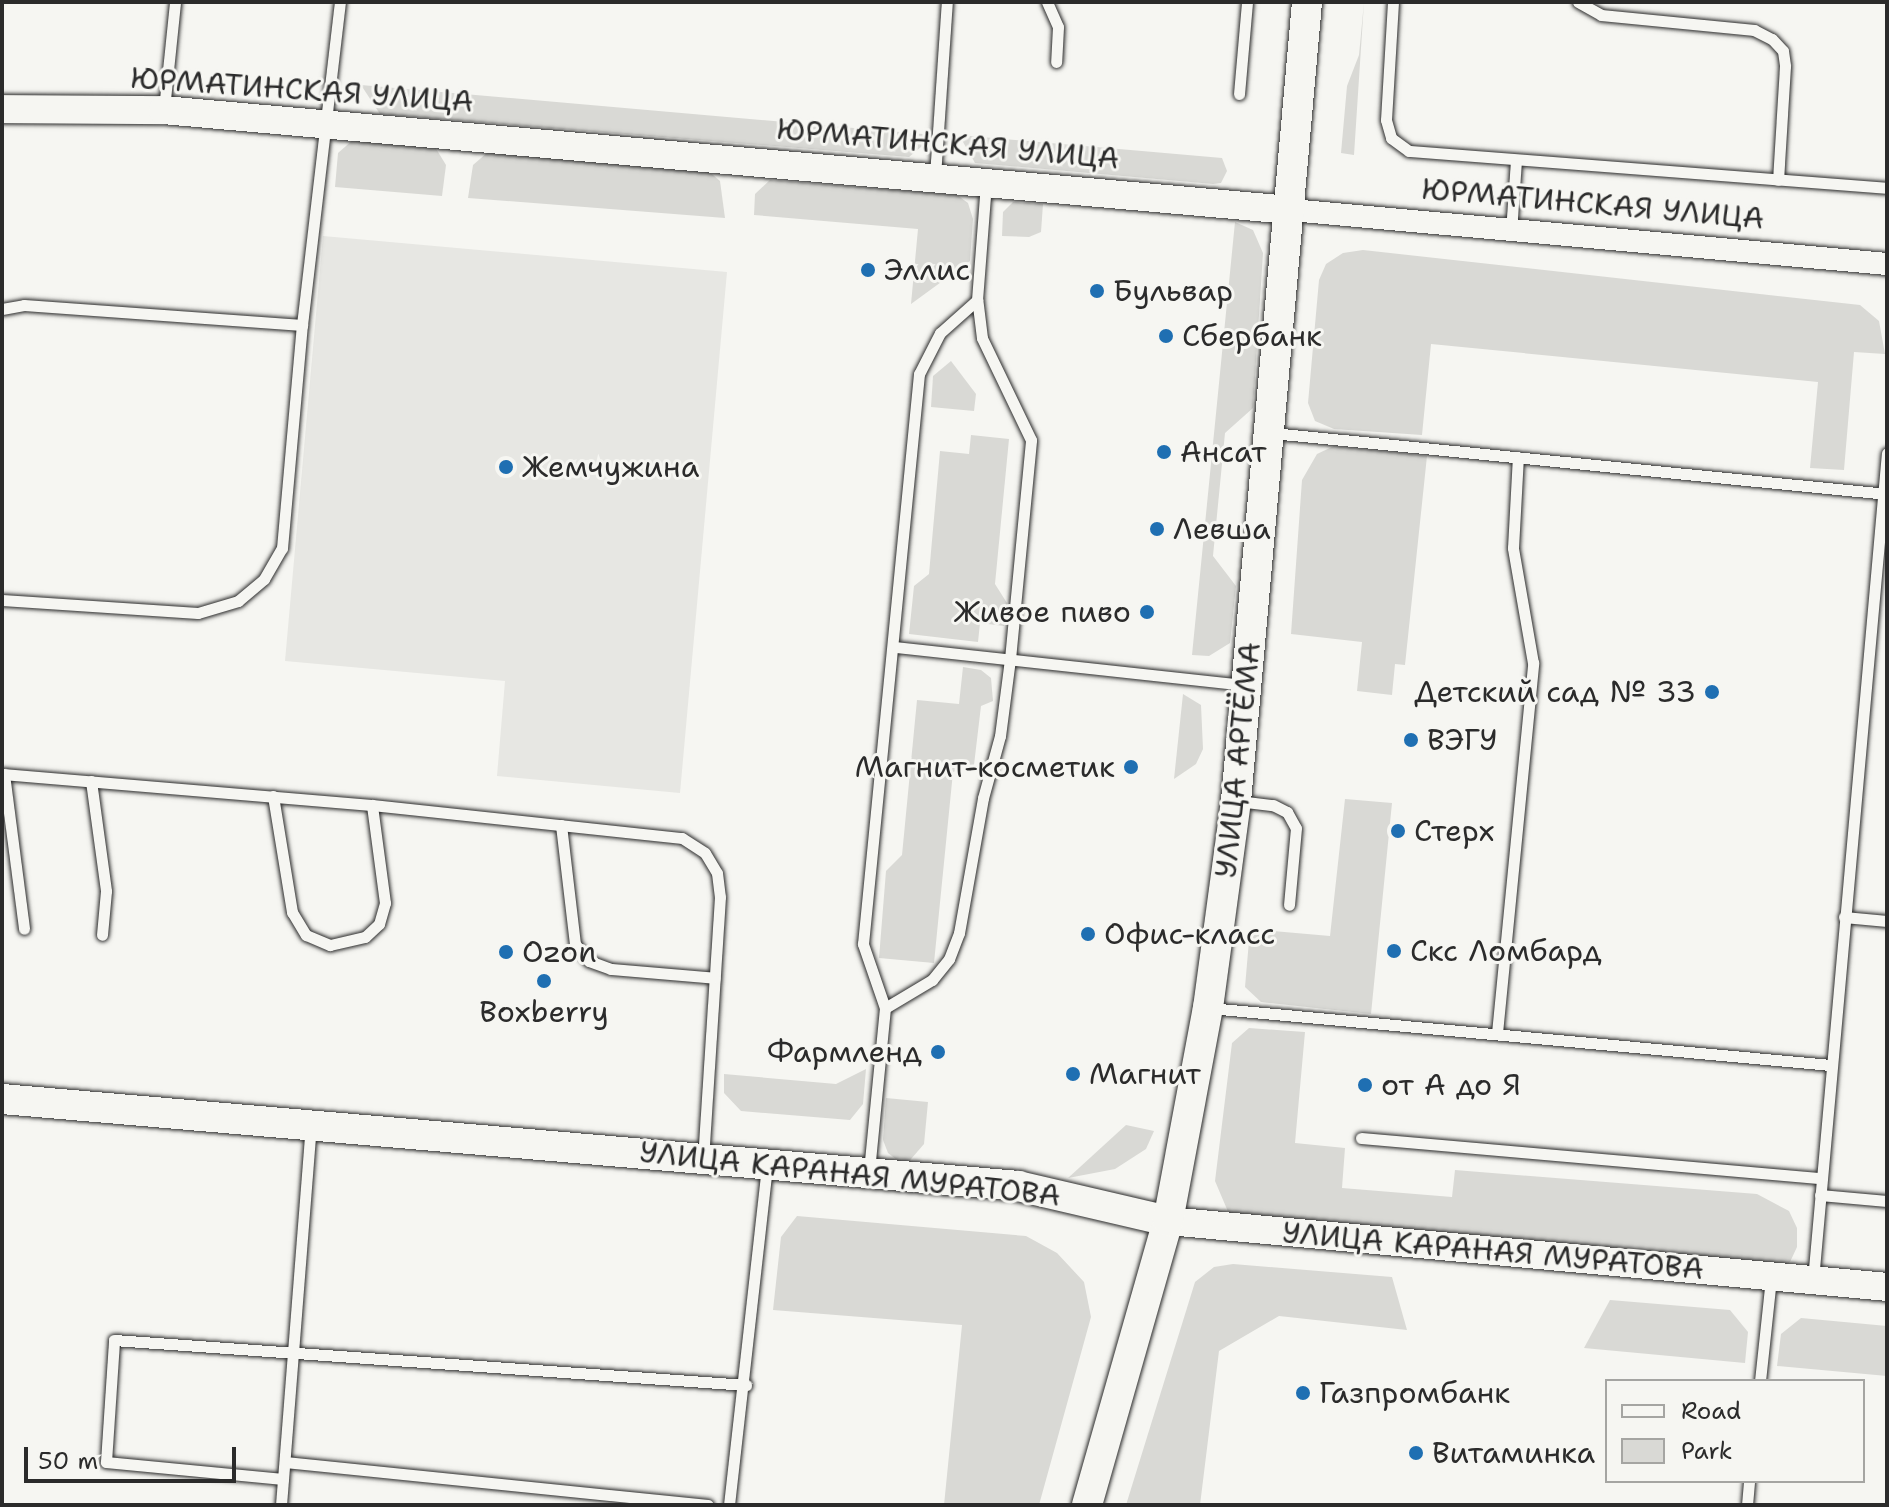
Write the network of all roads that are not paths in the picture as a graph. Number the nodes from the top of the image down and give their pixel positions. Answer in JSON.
{"nodes":[{"id":1,"x":175,"y":2,"type":"edge"},
{"id":2,"x":340,"y":2,"type":"edge"},
{"id":3,"x":947,"y":2,"type":"edge"},
{"id":4,"x":1047,"y":2,"type":"edge"},
{"id":5,"x":1247,"y":2,"type":"edge"},
{"id":6,"x":1307,"y":2,"type":"edge"},
{"id":7,"x":1393,"y":2,"type":"edge"},
{"id":8,"x":1578,"y":2,"type":"edge"},
{"id":9,"x":1056,"y":62,"type":"dead end"},
{"id":10,"x":1239,"y":94,"type":"dead end"},
{"id":11,"x":2,"y":109,"type":"edge"},
{"id":12,"x":163,"y":110,"type":"junction"},
{"id":13,"x":325,"y":124,"type":"junction"},
{"id":14,"x":1516,"y":161,"type":"junction"},
{"id":15,"x":935,"y":177,"type":"junction"},
{"id":16,"x":1778,"y":180,"type":"junction"},
{"id":17,"x":986,"y":181,"type":"junction"},
{"id":18,"x":1887,"y":188,"type":"edge"},
{"id":19,"x":1291,"y":210,"type":"junction"},
{"id":20,"x":1511,"y":233,"type":"junction"},
{"id":21,"x":1887,"y":264,"type":"edge"},
{"id":22,"x":977,"y":300,"type":"junction"},
{"id":23,"x":2,"y":309,"type":"edge"},
{"id":24,"x":302,"y":325,"type":"junction"},
{"id":25,"x":1272,"y":433,"type":"junction"},
{"id":26,"x":1887,"y":453,"type":"edge"},
{"id":27,"x":1518,"y":457,"type":"junction"},
{"id":28,"x":1885,"y":494,"type":"edge"},
{"id":29,"x":2,"y":600,"type":"edge"},
{"id":30,"x":895,"y":647,"type":"junction"},
{"id":31,"x":1010,"y":659,"type":"junction"},
{"id":32,"x":1247,"y":685,"type":"junction"},
{"id":33,"x":3,"y":774,"type":"edge"},
{"id":34,"x":91,"y":781,"type":"junction"},
{"id":35,"x":273,"y":796,"type":"junction"},
{"id":36,"x":1236,"y":801,"type":"junction"},
{"id":37,"x":372,"y":805,"type":"junction"},
{"id":38,"x":561,"y":825,"type":"junction"},
{"id":39,"x":1289,"y":905,"type":"dead end"},
{"id":40,"x":1844,"y":917,"type":"junction"},
{"id":41,"x":1887,"y":921,"type":"edge"},
{"id":42,"x":24,"y":929,"type":"dead end"},
{"id":43,"x":102,"y":935,"type":"dead end"},
{"id":44,"x":715,"y":978,"type":"junction"},
{"id":45,"x":885,"y":1008,"type":"junction"},
{"id":46,"x":1208,"y":1008,"type":"junction"},
{"id":47,"x":1497,"y":1033,"type":"junction"},
{"id":48,"x":1831,"y":1065,"type":"junction"},
{"id":49,"x":2,"y":1099,"type":"edge"},
{"id":50,"x":311,"y":1122,"type":"junction"},
{"id":51,"x":1361,"y":1138,"type":"dead end"},
{"id":52,"x":703,"y":1157,"type":"junction"},
{"id":53,"x":767,"y":1162,"type":"junction"},
{"id":54,"x":869,"y":1171,"type":"junction"},
{"id":55,"x":1821,"y":1178,"type":"junction"},
{"id":56,"x":1820,"y":1195,"type":"junction"},
{"id":57,"x":1887,"y":1201,"type":"edge"},
{"id":58,"x":1168,"y":1221,"type":"junction"},
{"id":59,"x":1771,"y":1277,"type":"junction"},
{"id":60,"x":1813,"y":1280,"type":"junction"},
{"id":61,"x":1887,"y":1287,"type":"edge"},
{"id":62,"x":293,"y":1353,"type":"junction"},
{"id":63,"x":1760,"y":1379,"type":"edge"},
{"id":64,"x":746,"y":1385,"type":"junction"},
{"id":65,"x":285,"y":1462,"type":"junction"},
{"id":66,"x":283,"y":1479,"type":"junction"},
{"id":67,"x":1749,"y":1483,"type":"edge"},
{"id":68,"x":281,"y":1505,"type":"edge"},
{"id":69,"x":708,"y":1505,"type":"edge"},
{"id":70,"x":729,"y":1505,"type":"edge"},
{"id":71,"x":1087,"y":1505,"type":"edge"},
{"id":72,"x":1747,"y":1505,"type":"edge"}],
"edges":[{"from":1,"to":12,"type":"lane"},
{"from":2,"to":13,"type":"lane"},
{"from":3,"to":15,"type":"lane"},
{"from":4,"to":9,"type":"lane"},
{"from":5,"to":10,"type":"lane"},
{"from":6,"to":19,"type":"main road","name":"УЛИЦА АРТЁМА"},
{"from":7,"to":14,"type":"lane"},
{"from":8,"to":16,"type":"lane"},
{"from":11,"to":12,"type":"street","name":"ЮРМАТИНСКАЯ УЛИЦА"},
{"from":12,"to":13,"type":"street","name":"ЮРМАТИНСКАЯ УЛИЦА"},
{"from":13,"to":15,"type":"street","name":"ЮРМАТИНСКАЯ УЛИЦА"},
{"from":13,"to":24,"type":"lane"},
{"from":14,"to":16,"type":"lane"},
{"from":14,"to":20,"type":"lane"},
{"from":15,"to":17,"type":"street","name":"ЮРМАТИНСКАЯ УЛИЦА"},
{"from":16,"to":18,"type":"lane"},
{"from":17,"to":19,"type":"street","name":"ЮРМАТИНСКАЯ УЛИЦА"},
{"from":17,"to":22,"type":"lane"},
{"from":19,"to":20,"type":"street","name":"ЮРМАТИНСКАЯ УЛИЦА"},
{"from":19,"to":25,"type":"main road","name":"УЛИЦА АРТЁМА"},
{"from":20,"to":21,"type":"street","name":"ЮРМАТИНСКАЯ УЛИЦА"},
{"from":22,"to":30,"type":"lane"},
{"from":22,"to":31,"type":"lane"},
{"from":23,"to":24,"type":"lane"},
{"from":24,"to":29,"type":"lane"},
{"from":25,"to":27,"type":"lane"},
{"from":25,"to":32,"type":"main road","name":"УЛИЦА АРТЁМА"},
{"from":26,"to":28,"type":"lane"},
{"from":27,"to":28,"type":"lane"},
{"from":27,"to":47,"type":"lane"},
{"from":28,"to":40,"type":"lane"},
{"from":30,"to":31,"type":"lane"},
{"from":30,"to":45,"type":"lane"},
{"from":31,"to":32,"type":"lane"},
{"from":31,"to":45,"type":"lane"},
{"from":32,"to":36,"type":"main road","name":"УЛИЦА АРТЁМА"},
{"from":33,"to":34,"type":"lane"},
{"from":33,"to":42,"type":"lane"},
{"from":34,"to":35,"type":"lane"},
{"from":34,"to":43,"type":"lane"},
{"from":35,"to":37,"type":"lane"},
{"from":35,"to":37,"type":"lane"},
{"from":36,"to":39,"type":"lane"},
{"from":36,"to":46,"type":"main road","name":"УЛИЦА АРТЁМА"},
{"from":37,"to":38,"type":"lane"},
{"from":38,"to":44,"type":"lane"},
{"from":38,"to":44,"type":"lane"},
{"from":40,"to":41,"type":"lane"},
{"from":40,"to":48,"type":"lane"},
{"from":44,"to":52,"type":"lane"},
{"from":45,"to":54,"type":"lane"},
{"from":46,"to":47,"type":"lane"},
{"from":46,"to":58,"type":"main road","name":"УЛИЦА АРТЁМА"},
{"from":47,"to":48,"type":"lane"},
{"from":48,"to":55,"type":"lane"},
{"from":49,"to":50,"type":"main road","name":"УЛИЦА КАРАНАЯ МУРАТОВА"},
{"from":50,"to":52,"type":"main road","name":"УЛИЦА КАРАНАЯ МУРАТОВА"},
{"from":50,"to":62,"type":"lane"},
{"from":51,"to":55,"type":"lane"},
{"from":52,"to":53,"type":"main road","name":"УЛИЦА КАРАНАЯ МУРАТОВА"},
{"from":53,"to":54,"type":"main road","name":"УЛИЦА КАРАНАЯ МУРАТОВА"},
{"from":53,"to":64,"type":"lane"},
{"from":54,"to":58,"type":"main road","name":"УЛИЦА КАРАНАЯ МУРАТОВА"},
{"from":55,"to":56,"type":"lane"},
{"from":56,"to":57,"type":"lane"},
{"from":56,"to":60,"type":"lane"},
{"from":58,"to":59,"type":"street","name":"УЛИЦА КАРАНАЯ МУРАТОВА"},
{"from":58,"to":71,"type":"main road","name":"УЛИЦА АРТЁМА"},
{"from":59,"to":60,"type":"street","name":"УЛИЦА КАРАНАЯ МУРАТОВА"},
{"from":59,"to":63,"type":"lane"},
{"from":60,"to":61,"type":"street","name":"УЛИЦА КАРАНАЯ МУРАТОВА"},
{"from":62,"to":64,"type":"lane"},
{"from":62,"to":65,"type":"lane"},
{"from":62,"to":66,"type":"lane"},
{"from":64,"to":70,"type":"lane"},
{"from":65,"to":66,"type":"lane"},
{"from":65,"to":69,"type":"lane"},
{"from":66,"to":68,"type":"lane"},
{"from":67,"to":72,"type":"lane"}]}
